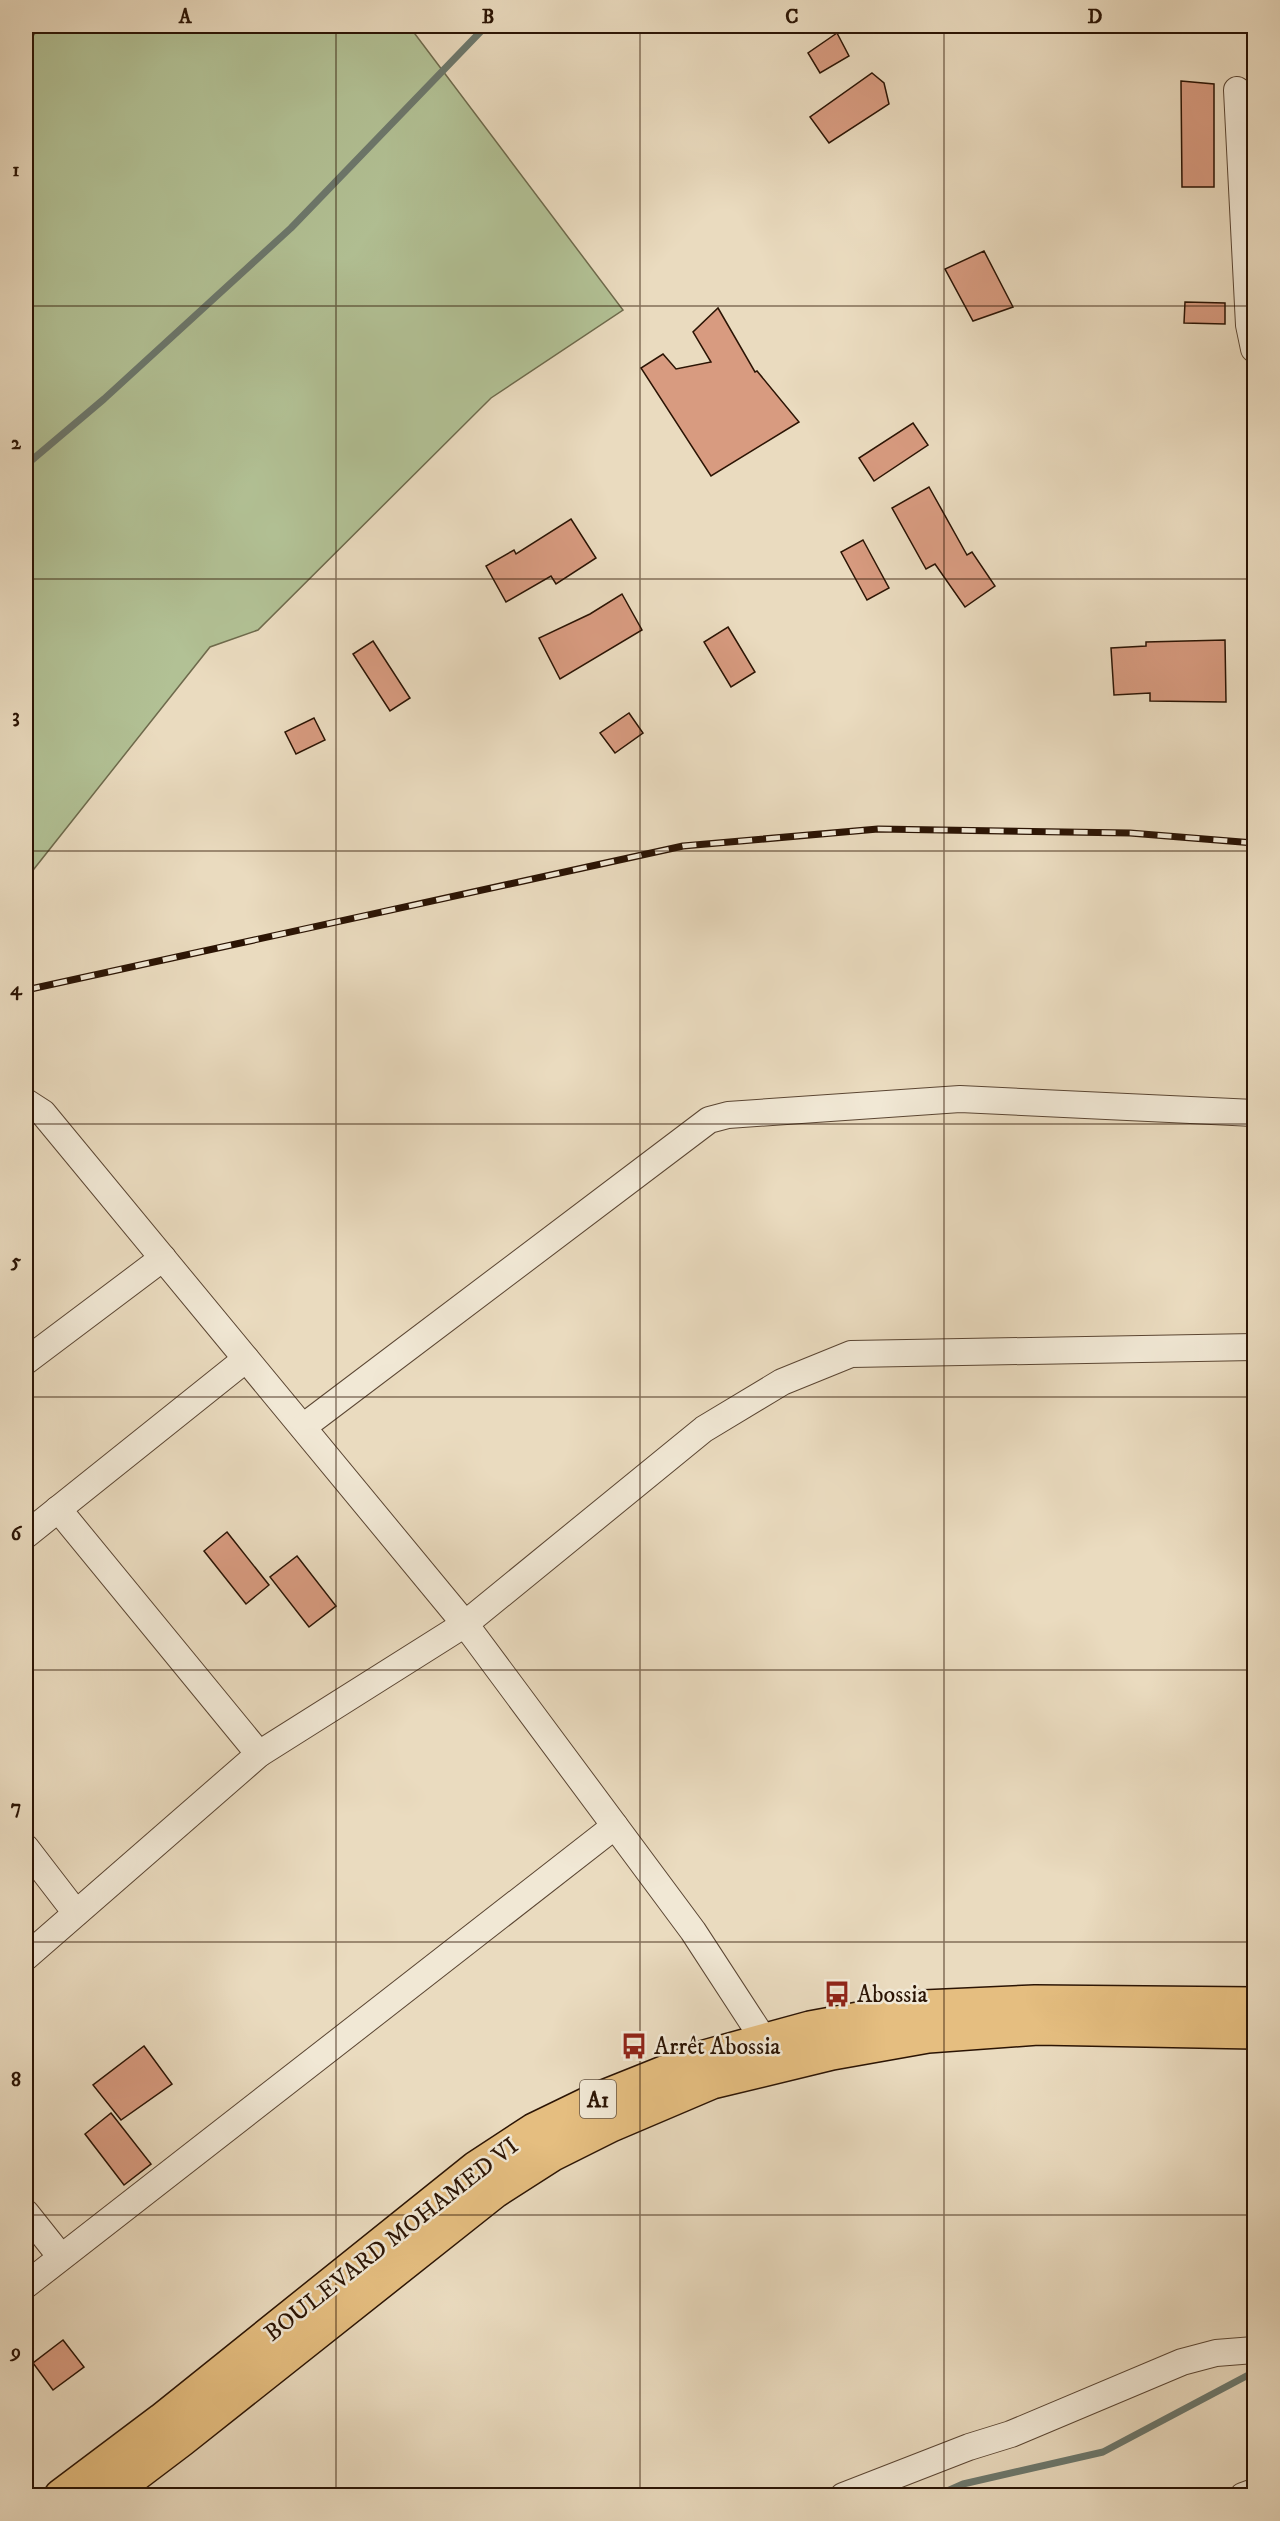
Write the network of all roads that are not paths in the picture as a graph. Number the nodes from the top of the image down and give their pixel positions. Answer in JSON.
{"nodes":[{"id":1,"x":1237,"y":90,"type":"dead end"},
{"id":2,"x":1254,"y":349,"type":"edge"},
{"id":3,"x":26,"y":1102,"type":"edge"},
{"id":4,"x":1254,"y":1113,"type":"edge"},
{"id":5,"x":163,"y":1258,"type":"junction"},
{"id":6,"x":1254,"y":1347,"type":"edge"},
{"id":7,"x":246,"y":1359,"type":"junction"},
{"id":8,"x":26,"y":1361,"type":"edge"},
{"id":9,"x":303,"y":1427,"type":"junction"},
{"id":10,"x":58,"y":1509,"type":"junction"},
{"id":11,"x":26,"y":1535,"type":"edge"},
{"id":12,"x":465,"y":1624,"type":"junction"},
{"id":13,"x":259,"y":1754,"type":"junction"},
{"id":14,"x":615,"y":1826,"type":"junction"},
{"id":15,"x":26,"y":1848,"type":"edge"},
{"id":16,"x":76,"y":1913,"type":"junction"},
{"id":17,"x":26,"y":1957,"type":"edge"},
{"id":18,"x":1254,"y":2004,"type":"edge"},
{"id":19,"x":1254,"y":2032,"type":"edge"},
{"id":20,"x":764,"y":2040,"type":"junction"},
{"id":21,"x":26,"y":2213,"type":"edge"},
{"id":22,"x":61,"y":2258,"type":"junction"},
{"id":23,"x":26,"y":2285,"type":"edge"},
{"id":24,"x":1254,"y":2350,"type":"edge"},
{"id":25,"x":1254,"y":2492,"type":"edge"},
{"id":26,"x":61,"y":2496,"type":"edge"},
{"id":27,"x":107,"y":2496,"type":"edge"},
{"id":28,"x":843,"y":2496,"type":"edge"},
{"id":29,"x":1243,"y":2496,"type":"edge"}],
"edges":[{"from":1,"to":2,"type":"street"},
{"from":3,"to":5,"type":"street"},
{"from":4,"to":9,"type":"street"},
{"from":5,"to":7,"type":"street"},
{"from":5,"to":8,"type":"street"},
{"from":6,"to":12,"type":"street"},
{"from":7,"to":9,"type":"street"},
{"from":7,"to":10,"type":"street"},
{"from":9,"to":12,"type":"street"},
{"from":10,"to":11,"type":"street"},
{"from":10,"to":13,"type":"street"},
{"from":12,"to":13,"type":"street"},
{"from":12,"to":14,"type":"street"},
{"from":13,"to":16,"type":"street"},
{"from":14,"to":20,"type":"street"},
{"from":14,"to":22,"type":"street"},
{"from":15,"to":16,"type":"street"},
{"from":16,"to":17,"type":"street"},
{"from":18,"to":20,"type":"main road","name":"BOULEVARD MOHAMED VI","number":"A1"},
{"from":19,"to":27,"type":"main road","name":"BOULEVARD MOHAMED VI","number":"A1"},
{"from":20,"to":26,"type":"main road","name":"BOULEVARD MOHAMED VI","number":"A1"},
{"from":21,"to":22,"type":"street"},
{"from":22,"to":23,"type":"street"},
{"from":24,"to":28,"type":"street"},
{"from":25,"to":29,"type":"street"}]}
